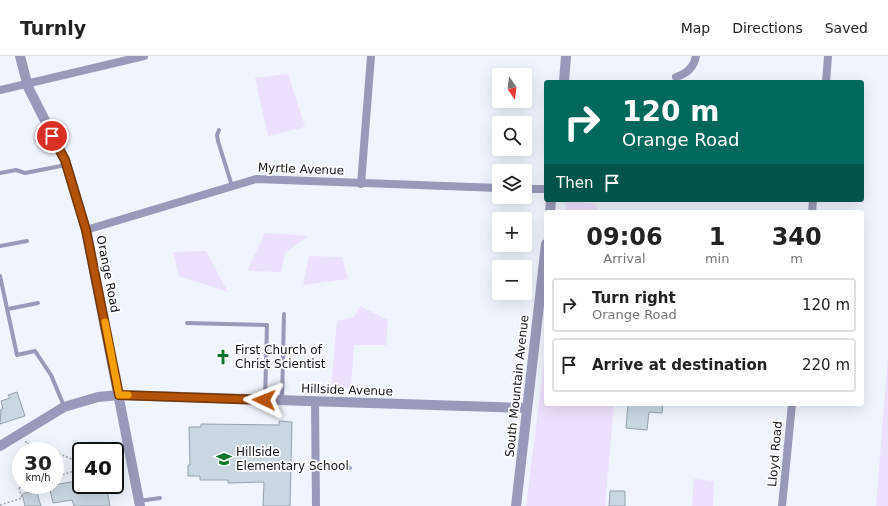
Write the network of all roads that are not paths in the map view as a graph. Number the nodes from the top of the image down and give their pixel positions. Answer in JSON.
{"nodes":[{"id":1,"x":20,"y":56,"type":"edge"},
{"id":2,"x":144,"y":56,"type":"edge"},
{"id":3,"x":371,"y":56,"type":"edge"},
{"id":4,"x":566,"y":56,"type":"edge"},
{"id":5,"x":696,"y":56,"type":"edge"},
{"id":6,"x":828,"y":56,"type":"edge"},
{"id":7,"x":676,"y":77,"type":"dead end"},
{"id":8,"x":564,"y":80,"type":"edge"},
{"id":9,"x":826,"y":80,"type":"edge"},
{"id":10,"x":27,"y":84,"type":"junction"},
{"id":11,"x":0,"y":90,"type":"edge"},
{"id":12,"x":219,"y":130,"type":"dead end"},
{"id":13,"x":66,"y":165,"type":"junction"},
{"id":14,"x":0,"y":173,"type":"edge"},
{"id":15,"x":361,"y":184,"type":"junction"},
{"id":16,"x":232,"y":186,"type":"junction"},
{"id":17,"x":492,"y":188,"type":"edge"},
{"id":18,"x":532,"y":189,"type":"edge"},
{"id":19,"x":544,"y":189,"type":"edge"},
{"id":20,"x":86,"y":230,"type":"junction"},
{"id":21,"x":27,"y":240,"type":"dead end"},
{"id":22,"x":0,"y":246,"type":"edge"},
{"id":23,"x":544,"y":261,"type":"edge"},
{"id":24,"x":0,"y":276,"type":"edge"},
{"id":25,"x":38,"y":303,"type":"dead end"},
{"id":26,"x":8,"y":308,"type":"junction"},
{"id":27,"x":284,"y":314,"type":"dead end"},
{"id":28,"x":188,"y":323,"type":"dead end"},
{"id":29,"x":119,"y":395,"type":"junction"},
{"id":30,"x":264,"y":400,"type":"junction"},
{"id":31,"x":282,"y":401,"type":"junction"},
{"id":32,"x":316,"y":402,"type":"junction"},
{"id":33,"x":792,"y":406,"type":"edge"},
{"id":34,"x":64,"y":407,"type":"junction"},
{"id":35,"x":527,"y":408,"type":"junction"},
{"id":36,"x":22,"y":431,"type":"junction"},
{"id":37,"x":0,"y":437,"type":"edge"},
{"id":38,"x":0,"y":446,"type":"edge"},
{"id":39,"x":315,"y":468,"type":"junction"},
{"id":40,"x":350,"y":468,"type":"dead end"},
{"id":41,"x":160,"y":498,"type":"dead end"},
{"id":42,"x":139,"y":503,"type":"edge"},
{"id":43,"x":316,"y":506,"type":"edge"},
{"id":44,"x":516,"y":506,"type":"edge"},
{"id":45,"x":782,"y":506,"type":"edge"}],
"edges":[{"from":1,"to":10,"type":"street","name":"Orange Road"},
{"from":2,"to":10,"type":"street"},
{"from":3,"to":15,"type":"street"},
{"from":4,"to":8,"type":"street"},
{"from":5,"to":7,"type":"street"},
{"from":6,"to":9,"type":"street"},
{"from":10,"to":11,"type":"street"},
{"from":10,"to":13,"type":"street","name":"Orange Road"},
{"from":12,"to":16,"type":"lane"},
{"from":13,"to":14,"type":"lane"},
{"from":13,"to":20,"type":"street","name":"Orange Road"},
{"from":15,"to":16,"type":"street","name":"Myrtle Avenue"},
{"from":15,"to":17,"type":"street","name":"Myrtle Avenue"},
{"from":16,"to":20,"type":"street","name":"Myrtle Avenue"},
{"from":18,"to":19,"type":"street"},
{"from":20,"to":29,"type":"street","name":"Orange Road"},
{"from":21,"to":22,"type":"lane"},
{"from":23,"to":35,"type":"street","name":"South Mountain Avenue"},
{"from":24,"to":26,"type":"lane"},
{"from":25,"to":26,"type":"lane"},
{"from":26,"to":34,"type":"lane"},
{"from":27,"to":31,"type":"lane"},
{"from":28,"to":30,"type":"lane"},
{"from":29,"to":30,"type":"street","name":"Hillside Avenue"},
{"from":29,"to":34,"type":"street","name":"Hillside Avenue"},
{"from":29,"to":42,"type":"street","name":"Orange Road"},
{"from":30,"to":31,"type":"street","name":"Hillside Avenue"},
{"from":31,"to":32,"type":"street","name":"Hillside Avenue"},
{"from":32,"to":35,"type":"street","name":"Hillside Avenue"},
{"from":32,"to":39,"type":"street"},
{"from":33,"to":45,"type":"street","name":"Lloyd Road"},
{"from":34,"to":36,"type":"street","name":"Hillside Avenue"},
{"from":35,"to":44,"type":"street","name":"South Mountain Avenue"},
{"from":36,"to":37,"type":"street"},
{"from":36,"to":38,"type":"street"},
{"from":39,"to":40,"type":"lane"},
{"from":39,"to":43,"type":"street"},
{"from":41,"to":42,"type":"lane"}]}
